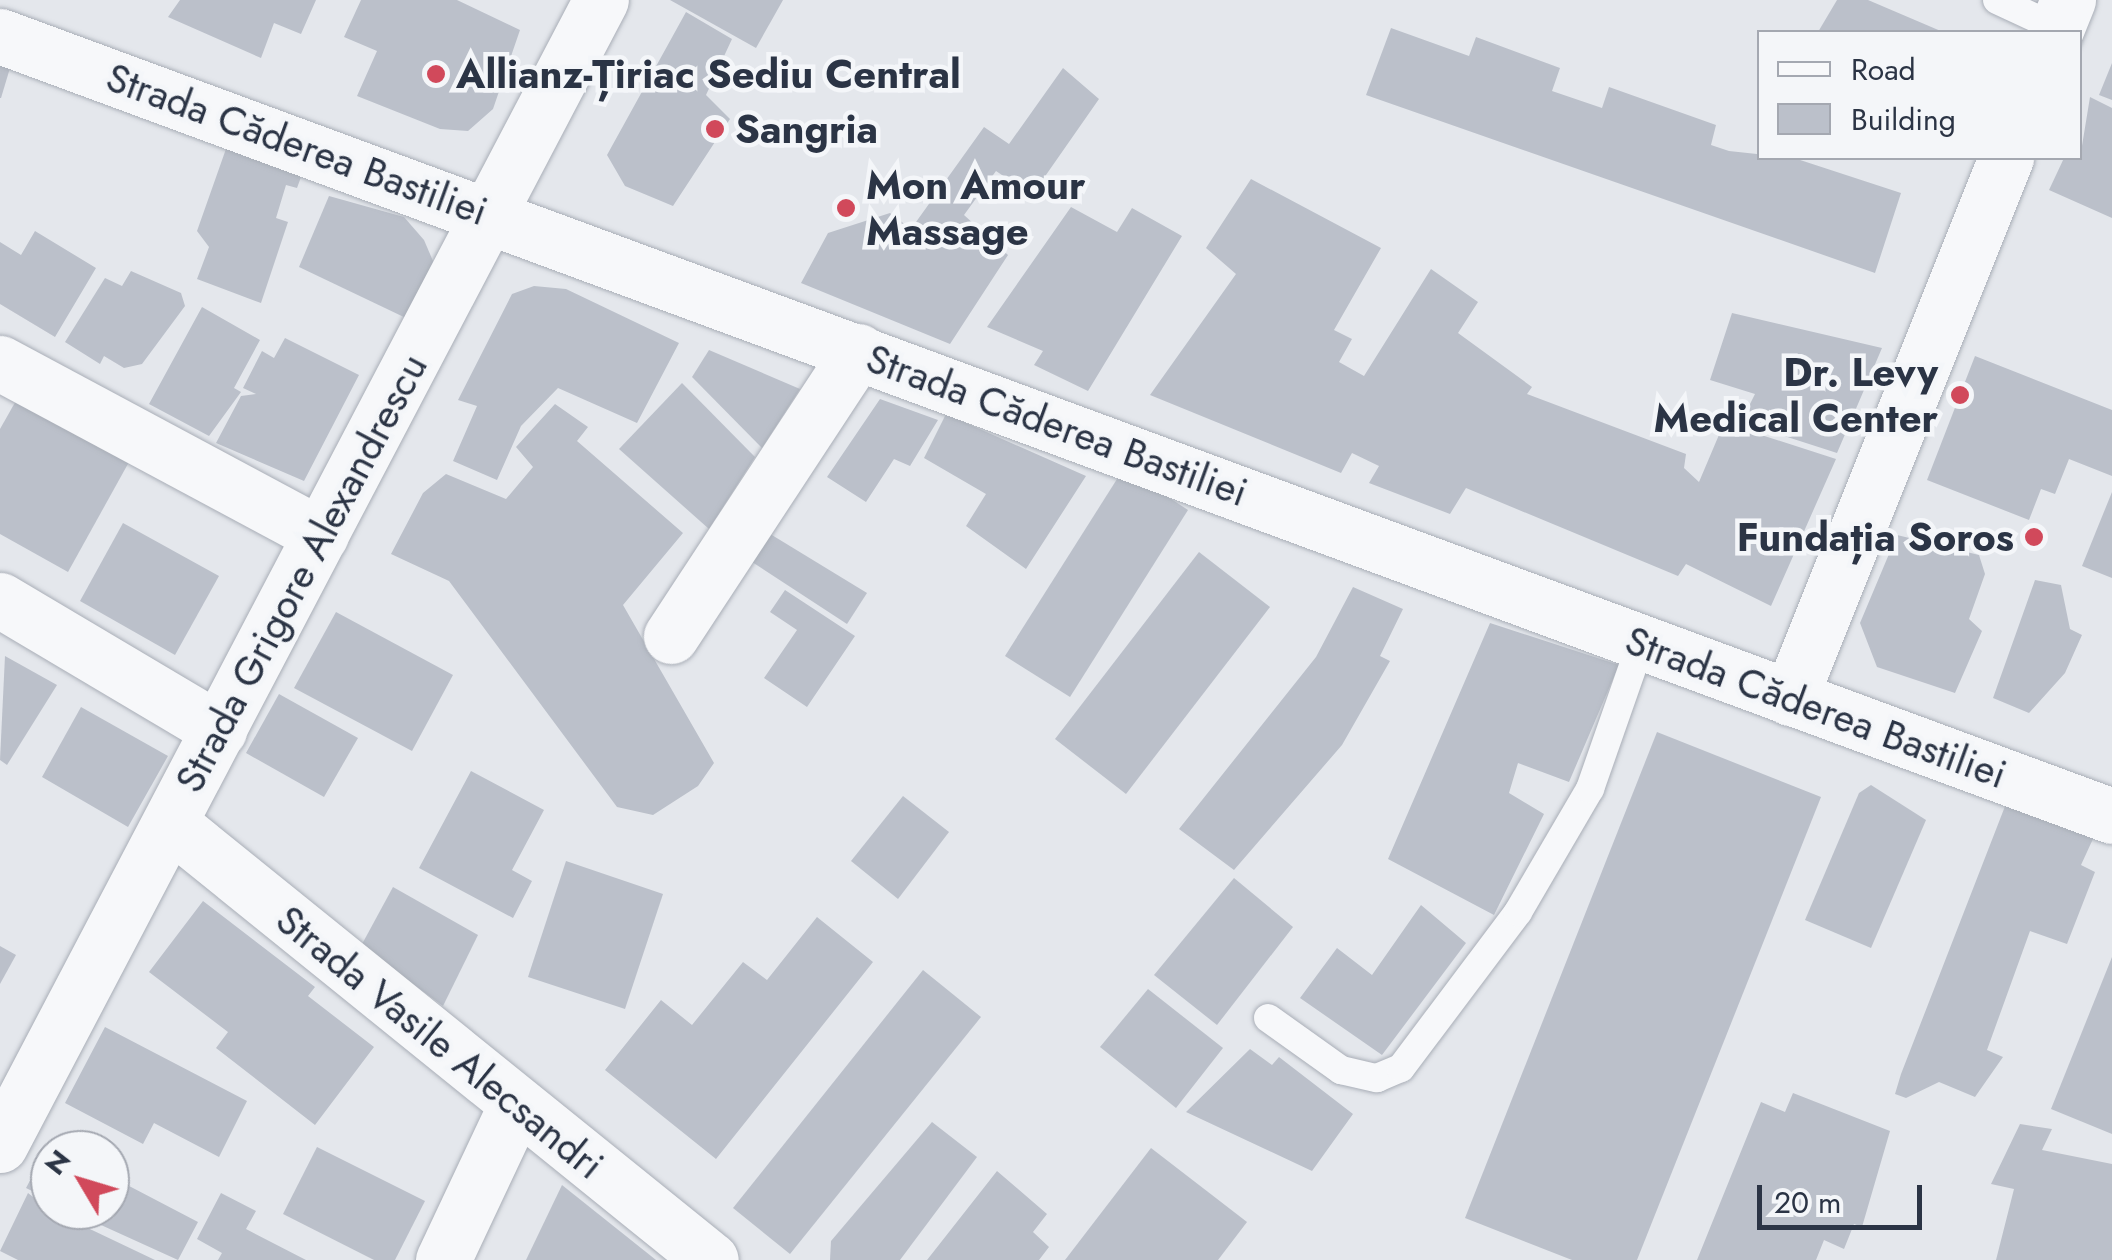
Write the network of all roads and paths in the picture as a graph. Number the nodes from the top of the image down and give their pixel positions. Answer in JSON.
{"nodes":[{"id":1,"x":601,"y":0,"type":"edge"},
{"id":2,"x":1997,"y":0,"type":"edge"},
{"id":3,"x":2061,"y":20,"type":"edge"},
{"id":4,"x":0,"y":36,"type":"edge"},
{"id":5,"x":2005,"y":160,"type":"edge"},
{"id":6,"x":488,"y":214,"type":"junction"},
{"id":7,"x":858,"y":350,"type":"junction"},
{"id":8,"x":0,"y":363,"type":"edge"},
{"id":9,"x":320,"y":535,"type":"junction"},
{"id":10,"x":0,"y":600,"type":"edge"},
{"id":11,"x":672,"y":636,"type":"dead end"},
{"id":12,"x":1641,"y":643,"type":"junction"},
{"id":13,"x":1790,"y":698,"type":"junction"},
{"id":14,"x":219,"y":730,"type":"junction"},
{"id":15,"x":2112,"y":816,"type":"edge"},
{"id":16,"x":170,"y":824,"type":"junction"},
{"id":17,"x":1268,"y":1018,"type":"dead end"},
{"id":18,"x":516,"y":1105,"type":"junction"},
{"id":19,"x":0,"y":1144,"type":"edge"},
{"id":20,"x":443,"y":1260,"type":"edge"},
{"id":21,"x":711,"y":1260,"type":"edge"}],
"edges":[{"from":1,"to":6,"type":"street","name":"Strada Grigore Alexandrescu"},
{"from":2,"to":3,"type":"lane"},
{"from":4,"to":6,"type":"street","name":"Strada Căderea Bastiliei"},
{"from":5,"to":13,"type":"street"},
{"from":6,"to":7,"type":"street","name":"Strada Căderea Bastiliei"},
{"from":6,"to":9,"type":"street","name":"Strada Grigore Alexandrescu"},
{"from":7,"to":11,"type":"street"},
{"from":7,"to":12,"type":"street","name":"Strada Căderea Bastiliei"},
{"from":8,"to":9,"type":"street"},
{"from":9,"to":14,"type":"street","name":"Strada Grigore Alexandrescu"},
{"from":10,"to":14,"type":"street"},
{"from":12,"to":13,"type":"street","name":"Strada Căderea Bastiliei"},
{"from":12,"to":17,"type":"lane"},
{"from":13,"to":15,"type":"street","name":"Strada Căderea Bastiliei"},
{"from":14,"to":16,"type":"street","name":"Strada Grigore Alexandrescu"},
{"from":16,"to":18,"type":"street","name":"Strada Vasile Alecsandri"},
{"from":16,"to":19,"type":"street","name":"Strada Grigore Alexandrescu"},
{"from":18,"to":20,"type":"street"},
{"from":18,"to":21,"type":"street","name":"Strada Vasile Alecsandri"}]}
